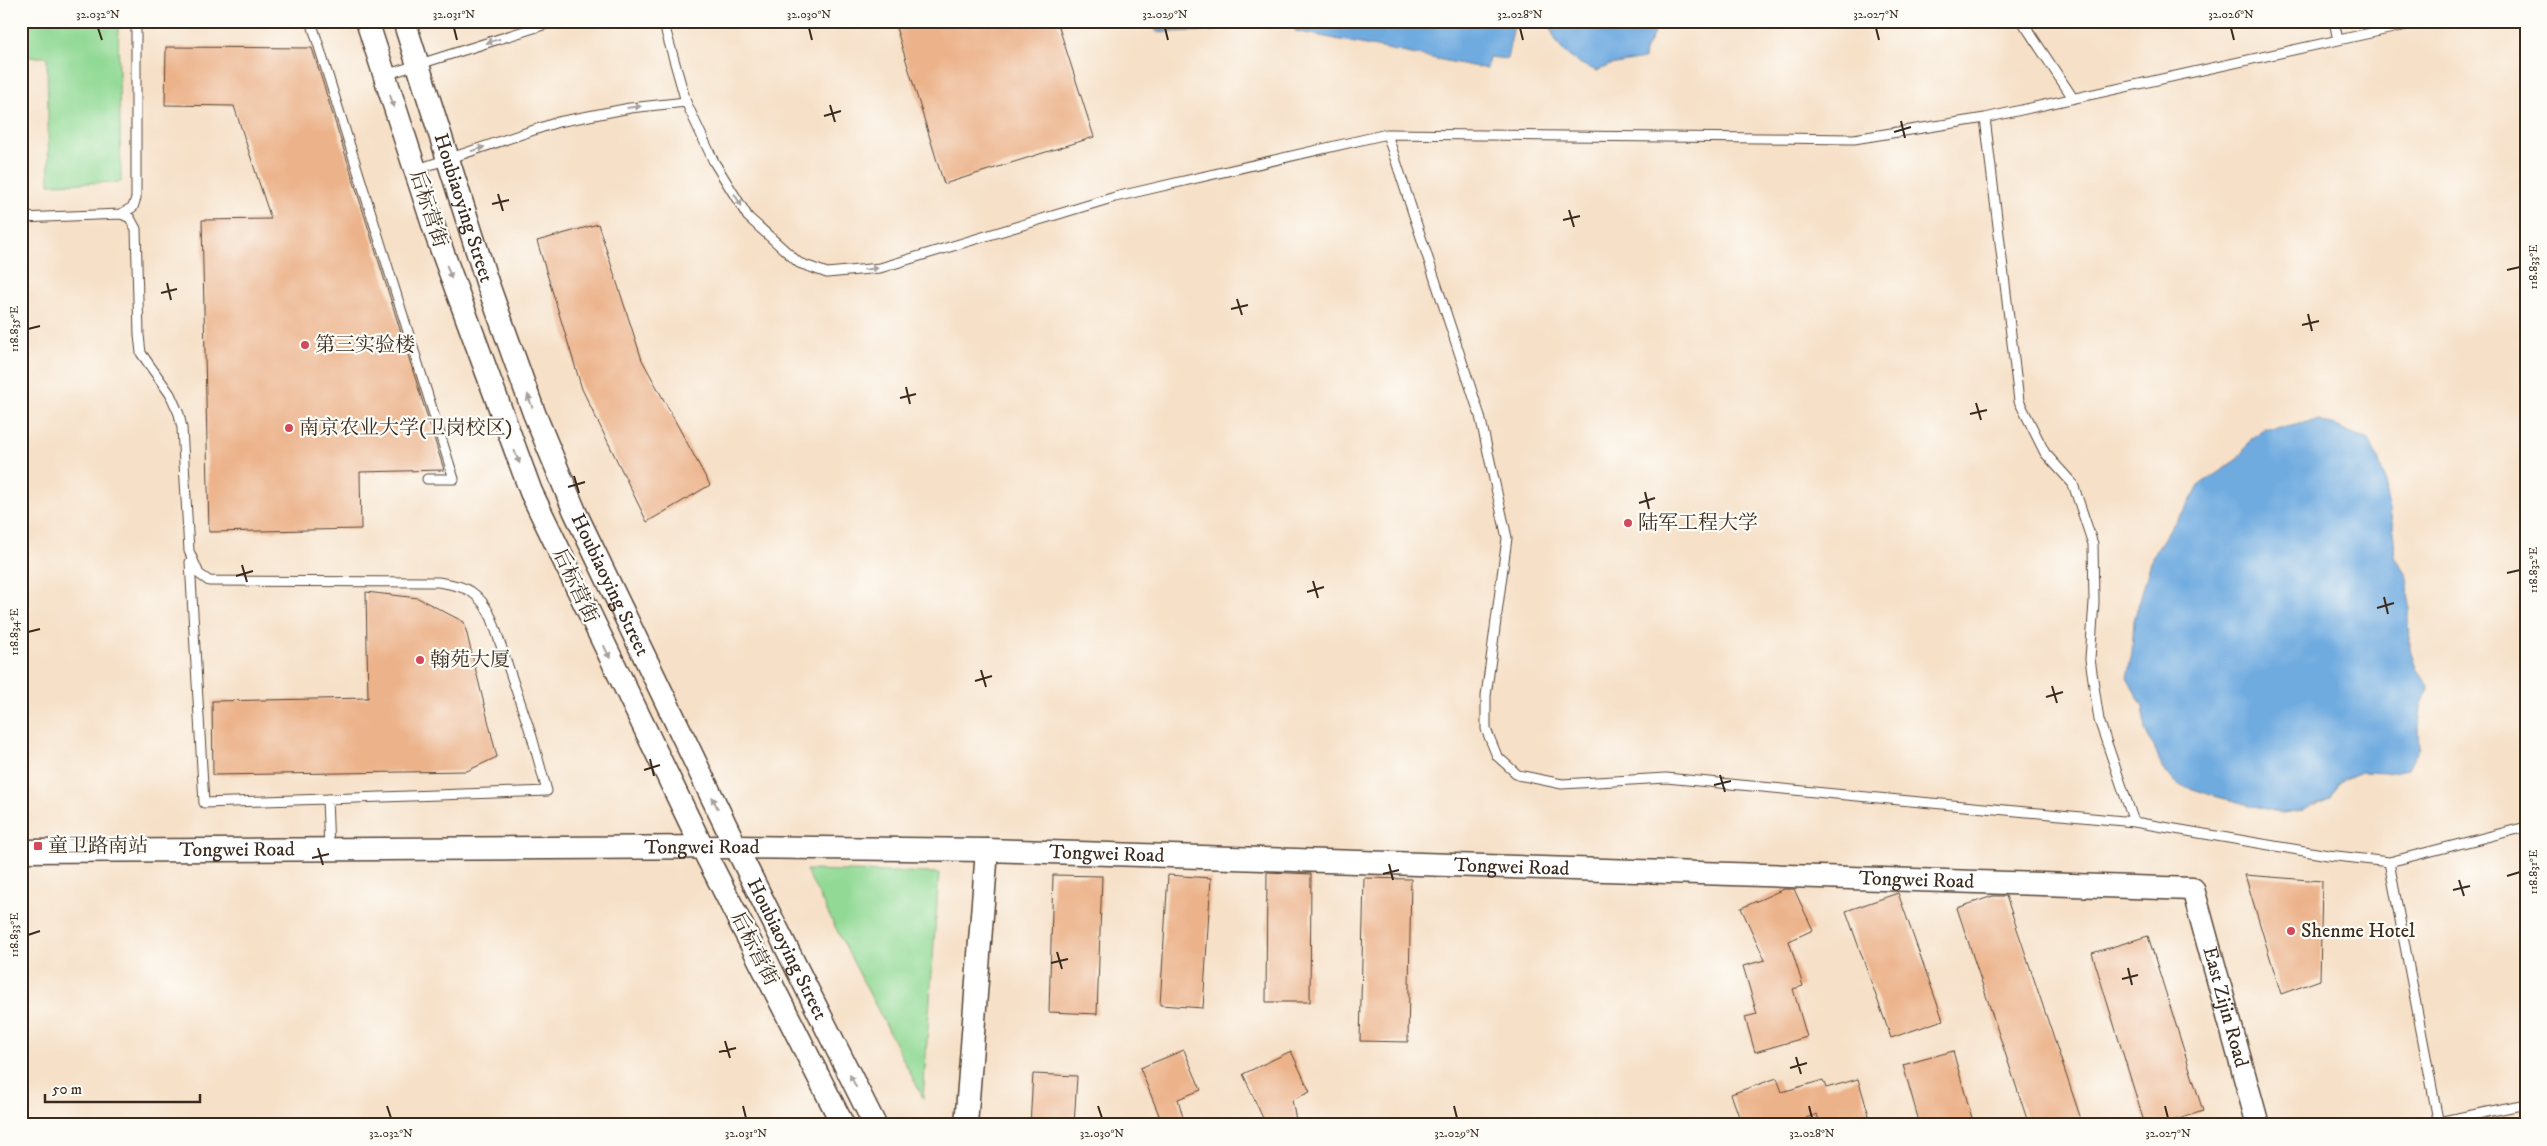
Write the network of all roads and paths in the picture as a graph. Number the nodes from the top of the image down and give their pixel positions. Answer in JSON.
{"nodes":[{"id":1,"x":136,"y":21,"type":"edge"},
{"id":2,"x":310,"y":21,"type":"edge"},
{"id":3,"x":367,"y":21,"type":"edge"},
{"id":4,"x":404,"y":21,"type":"edge"},
{"id":5,"x":556,"y":21,"type":"edge"},
{"id":6,"x":663,"y":21,"type":"edge"},
{"id":7,"x":2022,"y":21,"type":"edge"},
{"id":8,"x":2334,"y":21,"type":"edge"},
{"id":9,"x":2425,"y":21,"type":"edge"},
{"id":10,"x":2338,"y":40,"type":"junction"},
{"id":11,"x":418,"y":64,"type":"junction"},
{"id":12,"x":384,"y":75,"type":"junction"},
{"id":13,"x":2073,"y":98,"type":"junction"},
{"id":14,"x":686,"y":102,"type":"junction"},
{"id":15,"x":1985,"y":118,"type":"junction"},
{"id":16,"x":1387,"y":134,"type":"junction"},
{"id":17,"x":447,"y":159,"type":"junction"},
{"id":18,"x":415,"y":170,"type":"junction"},
{"id":19,"x":120,"y":214,"type":"junction"},
{"id":20,"x":21,"y":218,"type":"edge"},
{"id":21,"x":426,"y":479,"type":"dead end"},
{"id":22,"x":190,"y":550,"type":"junction"},
{"id":23,"x":326,"y":799,"type":"junction"},
{"id":24,"x":2134,"y":822,"type":"junction"},
{"id":25,"x":2526,"y":827,"type":"edge"},
{"id":26,"x":702,"y":847,"type":"junction"},
{"id":27,"x":736,"y":847,"type":"junction"},
{"id":28,"x":329,"y":850,"type":"junction"},
{"id":29,"x":987,"y":850,"type":"junction"},
{"id":30,"x":21,"y":851,"type":"edge"},
{"id":31,"x":2389,"y":862,"type":"junction"},
{"id":32,"x":2193,"y":889,"type":"joint"},
{"id":33,"x":2526,"y":1104,"type":"edge"},
{"id":34,"x":2439,"y":1123,"type":"edge"},
{"id":35,"x":843,"y":1125,"type":"edge"},
{"id":36,"x":875,"y":1125,"type":"edge"},
{"id":37,"x":966,"y":1125,"type":"edge"},
{"id":38,"x":2258,"y":1125,"type":"edge"}],
"edges":[{"from":1,"to":19,"type":"lane"},
{"from":2,"to":21,"type":"lane"},
{"from":3,"to":12,"type":"street","name":"后标营街"},
{"from":4,"to":11,"type":"street","name":"Houbiaoying Street"},
{"from":5,"to":11,"type":"lane","one_way":true},
{"from":6,"to":14,"type":"lane"},
{"from":7,"to":13,"type":"lane"},
{"from":8,"to":10,"type":"lane"},
{"from":9,"to":10,"type":"lane"},
{"from":10,"to":13,"type":"lane"},
{"from":11,"to":12,"type":"lane"},
{"from":11,"to":17,"type":"street","name":"Houbiaoying Street"},
{"from":12,"to":18,"type":"street","name":"后标营街","one_way":true},
{"from":13,"to":15,"type":"lane"},
{"from":14,"to":16,"type":"lane","one_way":true},
{"from":17,"to":14,"type":"lane","one_way":true},
{"from":15,"to":16,"type":"lane"},
{"from":15,"to":24,"type":"lane"},
{"from":16,"to":24,"type":"lane"},
{"from":17,"to":18,"type":"lane"},
{"from":27,"to":17,"type":"street","name":"Houbiaoying Street","one_way":true},
{"from":18,"to":26,"type":"street","name":"后标营街","one_way":true},
{"from":19,"to":20,"type":"lane"},
{"from":19,"to":22,"type":"lane"},
{"from":22,"to":23,"type":"lane"},
{"from":22,"to":23,"type":"lane"},
{"from":23,"to":28,"type":"lane"},
{"from":24,"to":31,"type":"lane"},
{"from":25,"to":31,"type":"lane"},
{"from":26,"to":27,"type":"street","name":"Tongwei Road"},
{"from":26,"to":28,"type":"street","name":"Tongwei Road"},
{"from":26,"to":35,"type":"street","name":"后标营街"},
{"from":27,"to":29,"type":"street","name":"Tongwei Road"},
{"from":36,"to":27,"type":"street","name":"Houbiaoying Street","one_way":true},
{"from":28,"to":30,"type":"street","name":"Tongwei Road"},
{"from":29,"to":32,"type":"street","name":"Tongwei Road"},
{"from":29,"to":37,"type":"street"},
{"from":31,"to":34,"type":"lane"},
{"from":32,"to":38,"type":"street","name":"East Zijin Road"},
{"from":33,"to":34,"type":"lane"}]}
